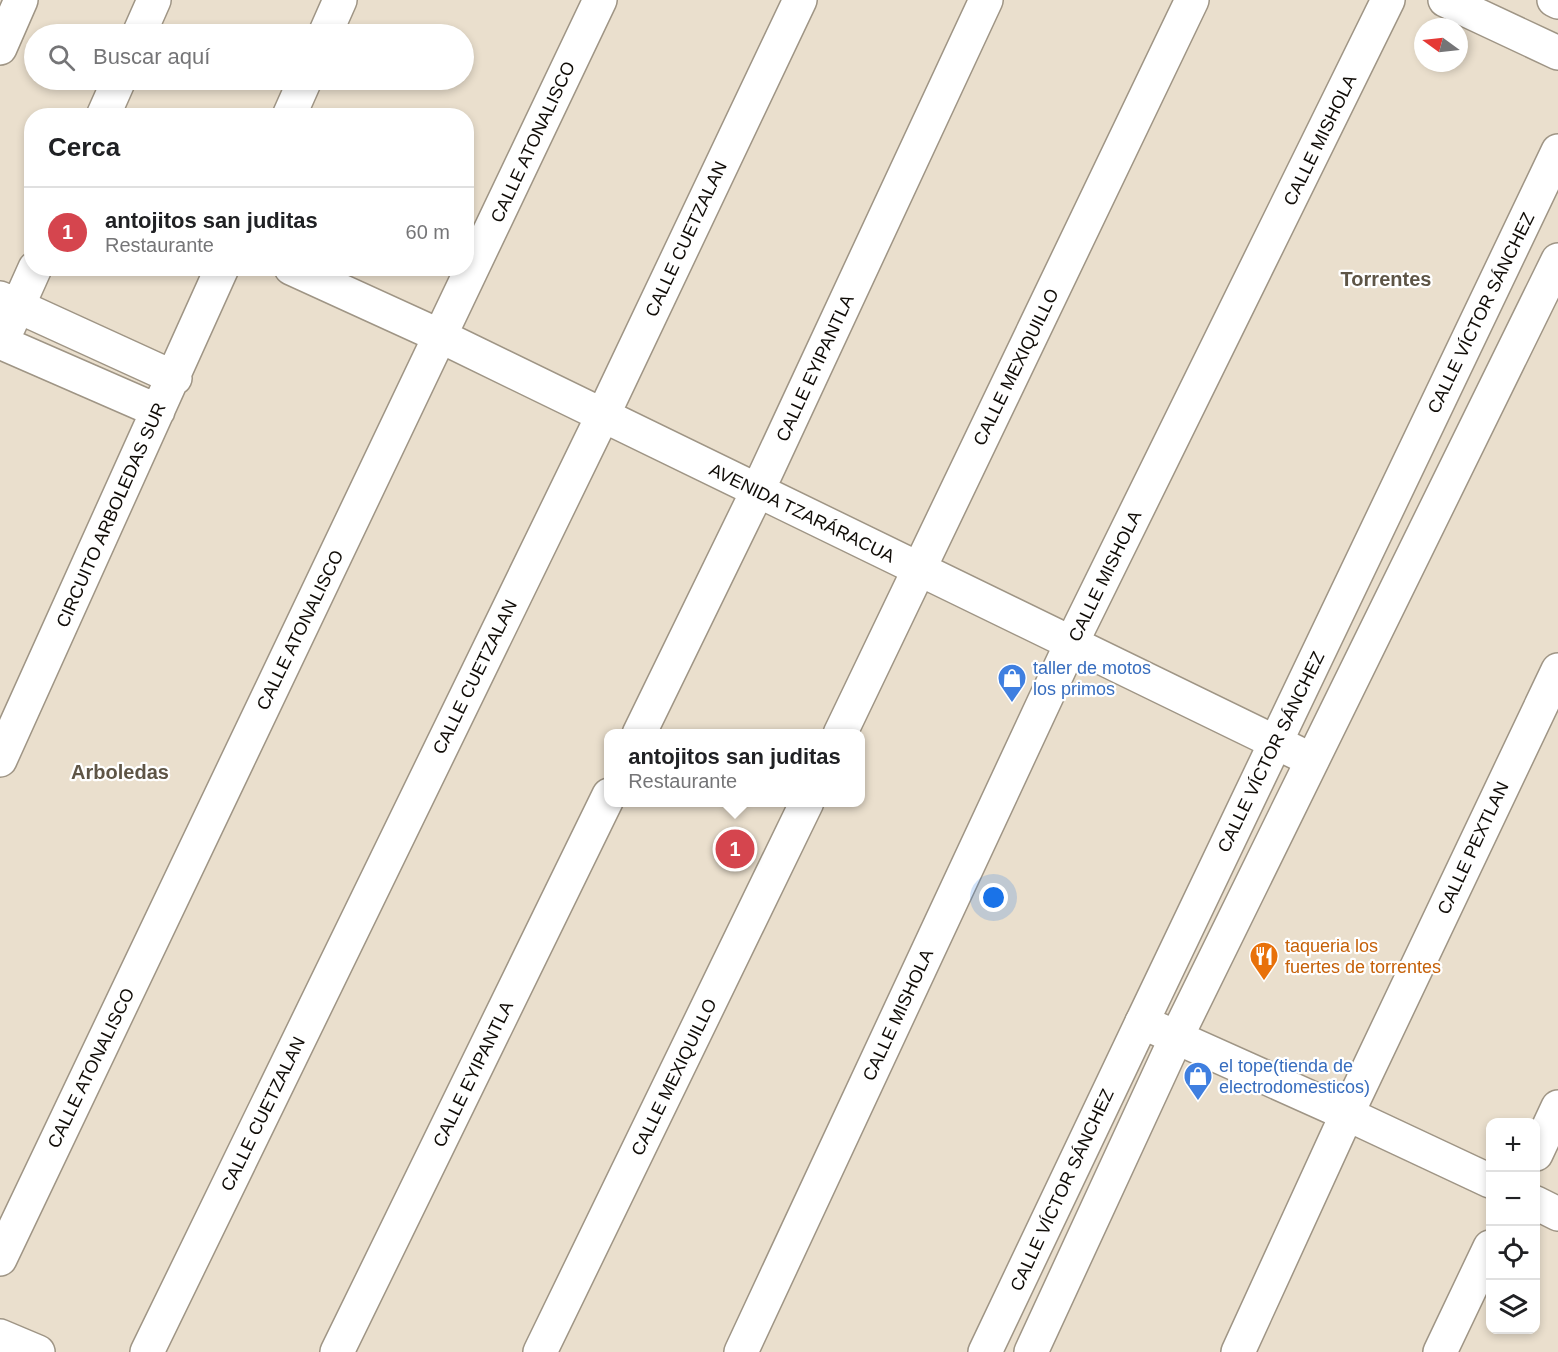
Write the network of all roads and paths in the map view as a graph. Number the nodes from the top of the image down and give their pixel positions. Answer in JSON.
{"nodes":[{"id":1,"x":21,"y":0,"type":"edge"},
{"id":2,"x":154,"y":0,"type":"edge"},
{"id":3,"x":340,"y":0,"type":"edge"},
{"id":4,"x":600,"y":0,"type":"edge"},
{"id":5,"x":800,"y":0,"type":"edge"},
{"id":6,"x":986,"y":0,"type":"edge"},
{"id":7,"x":1192,"y":0,"type":"edge"},
{"id":8,"x":1388,"y":0,"type":"edge"},
{"id":9,"x":1446,"y":0,"type":"edge"},
{"id":10,"x":1554,"y":0,"type":"edge"},
{"id":11,"x":1558,"y":2,"type":"edge"},
{"id":12,"x":143,"y":24,"type":"edge"},
{"id":13,"x":329,"y":24,"type":"edge"},
{"id":14,"x":0,"y":48,"type":"edge"},
{"id":15,"x":1558,"y":53,"type":"edge"},
{"id":16,"x":115,"y":90,"type":"edge"},
{"id":17,"x":301,"y":90,"type":"edge"},
{"id":18,"x":107,"y":108,"type":"edge"},
{"id":19,"x":293,"y":108,"type":"edge"},
{"id":20,"x":1558,"y":151,"type":"edge"},
{"id":21,"x":1558,"y":260,"type":"edge"},
{"id":22,"x":474,"y":265,"type":"edge"},
{"id":23,"x":29,"y":276,"type":"edge"},
{"id":24,"x":219,"y":276,"type":"edge"},
{"id":25,"x":309,"y":276,"type":"edge"},
{"id":26,"x":469,"y":276,"type":"edge"},
{"id":27,"x":9,"y":302,"type":"edge"},
{"id":28,"x":440,"y":336,"type":"junction"},
{"id":29,"x":0,"y":342,"type":"edge"},
{"id":30,"x":175,"y":378,"type":"junction"},
{"id":31,"x":158,"y":411,"type":"junction"},
{"id":32,"x":603,"y":415,"type":"junction"},
{"id":33,"x":757,"y":492,"type":"junction"},
{"id":34,"x":919,"y":570,"type":"junction"},
{"id":35,"x":1072,"y":642,"type":"junction"},
{"id":36,"x":1558,"y":670,"type":"edge"},
{"id":37,"x":641,"y":729,"type":"edge"},
{"id":38,"x":842,"y":729,"type":"edge"},
{"id":39,"x":1276,"y":741,"type":"junction"},
{"id":40,"x":0,"y":760,"type":"edge"},
{"id":41,"x":1312,"y":760,"type":"junction"},
{"id":42,"x":604,"y":805,"type":"edge"},
{"id":43,"x":805,"y":807,"type":"edge"},
{"id":44,"x":1142,"y":1022,"type":"junction"},
{"id":45,"x":1176,"y":1038,"type":"junction"},
{"id":46,"x":1558,"y":1107,"type":"edge"},
{"id":47,"x":1347,"y":1113,"type":"junction"},
{"id":48,"x":1540,"y":1145,"type":"edge"},
{"id":49,"x":1486,"y":1179,"type":"edge"},
{"id":50,"x":1540,"y":1205,"type":"edge"},
{"id":51,"x":1558,"y":1214,"type":"edge"},
{"id":52,"x":1486,"y":1257,"type":"edge"},
{"id":53,"x":0,"y":1259,"type":"edge"},
{"id":54,"x":0,"y":1336,"type":"edge"},
{"id":55,"x":38,"y":1352,"type":"edge"},
{"id":56,"x":147,"y":1352,"type":"edge"},
{"id":57,"x":337,"y":1352,"type":"edge"},
{"id":58,"x":540,"y":1352,"type":"edge"},
{"id":59,"x":741,"y":1352,"type":"edge"},
{"id":60,"x":985,"y":1352,"type":"edge"},
{"id":61,"x":1031,"y":1352,"type":"edge"},
{"id":62,"x":1238,"y":1352,"type":"edge"},
{"id":63,"x":1440,"y":1352,"type":"edge"}],
"edges":[{"from":1,"to":14,"type":"street"},
{"from":2,"to":12,"type":"street"},
{"from":3,"to":13,"type":"street"},
{"from":4,"to":22,"type":"street","name":"CALLE ATONALISCO"},
{"from":5,"to":32,"type":"street","name":"CALLE CUETZALAN"},
{"from":6,"to":33,"type":"street","name":"CALLE EYIPANTLA"},
{"from":7,"to":34,"type":"street","name":"CALLE MEXIQUILLO"},
{"from":8,"to":35,"type":"street","name":"CALLE MISHOLA"},
{"from":9,"to":15,"type":"street"},
{"from":10,"to":11,"type":"street"},
{"from":16,"to":18,"type":"street"},
{"from":17,"to":19,"type":"street"},
{"from":20,"to":39,"type":"street","name":"CALLE VÍCTOR SÁNCHEZ"},
{"from":21,"to":41,"type":"street"},
{"from":23,"to":27,"type":"street"},
{"from":24,"to":30,"type":"street","name":"CIRCUITO ARBOLEDAS SUR"},
{"from":25,"to":28,"type":"street","name":"AVENIDA TZARÁRACUA"},
{"from":26,"to":28,"type":"street","name":"CALLE ATONALISCO"},
{"from":27,"to":29,"type":"street"},
{"from":27,"to":30,"type":"street"},
{"from":28,"to":32,"type":"street","name":"AVENIDA TZARÁRACUA"},
{"from":28,"to":53,"type":"street","name":"CALLE ATONALISCO"},
{"from":29,"to":31,"type":"street"},
{"from":30,"to":31,"type":"street","name":"CIRCUITO ARBOLEDAS SUR"},
{"from":31,"to":40,"type":"street","name":"CIRCUITO ARBOLEDAS SUR"},
{"from":32,"to":33,"type":"street","name":"AVENIDA TZARÁRACUA"},
{"from":32,"to":56,"type":"street","name":"CALLE CUETZALAN"},
{"from":33,"to":34,"type":"street","name":"AVENIDA TZARÁRACUA"},
{"from":33,"to":37,"type":"street","name":"CALLE EYIPANTLA"},
{"from":34,"to":35,"type":"street","name":"AVENIDA TZARÁRACUA"},
{"from":34,"to":38,"type":"street","name":"CALLE MEXIQUILLO"},
{"from":35,"to":39,"type":"street","name":"AVENIDA TZARÁRACUA"},
{"from":35,"to":59,"type":"street","name":"CALLE MISHOLA"},
{"from":36,"to":47,"type":"street","name":"CALLE PEXTLAN"},
{"from":39,"to":41,"type":"street","name":"AVENIDA TZARÁRACUA"},
{"from":39,"to":44,"type":"street","name":"CALLE VÍCTOR SÁNCHEZ"},
{"from":41,"to":45,"type":"street"},
{"from":42,"to":57,"type":"street","name":"CALLE EYIPANTLA"},
{"from":43,"to":58,"type":"street","name":"CALLE MEXIQUILLO"},
{"from":44,"to":45,"type":"street"},
{"from":44,"to":60,"type":"street","name":"CALLE VÍCTOR SÁNCHEZ"},
{"from":45,"to":47,"type":"street"},
{"from":45,"to":61,"type":"street"},
{"from":46,"to":48,"type":"street"},
{"from":47,"to":49,"type":"street"},
{"from":47,"to":62,"type":"street","name":"CALLE PEXTLAN"},
{"from":50,"to":51,"type":"street"},
{"from":52,"to":63,"type":"street"},
{"from":54,"to":55,"type":"street"}]}
